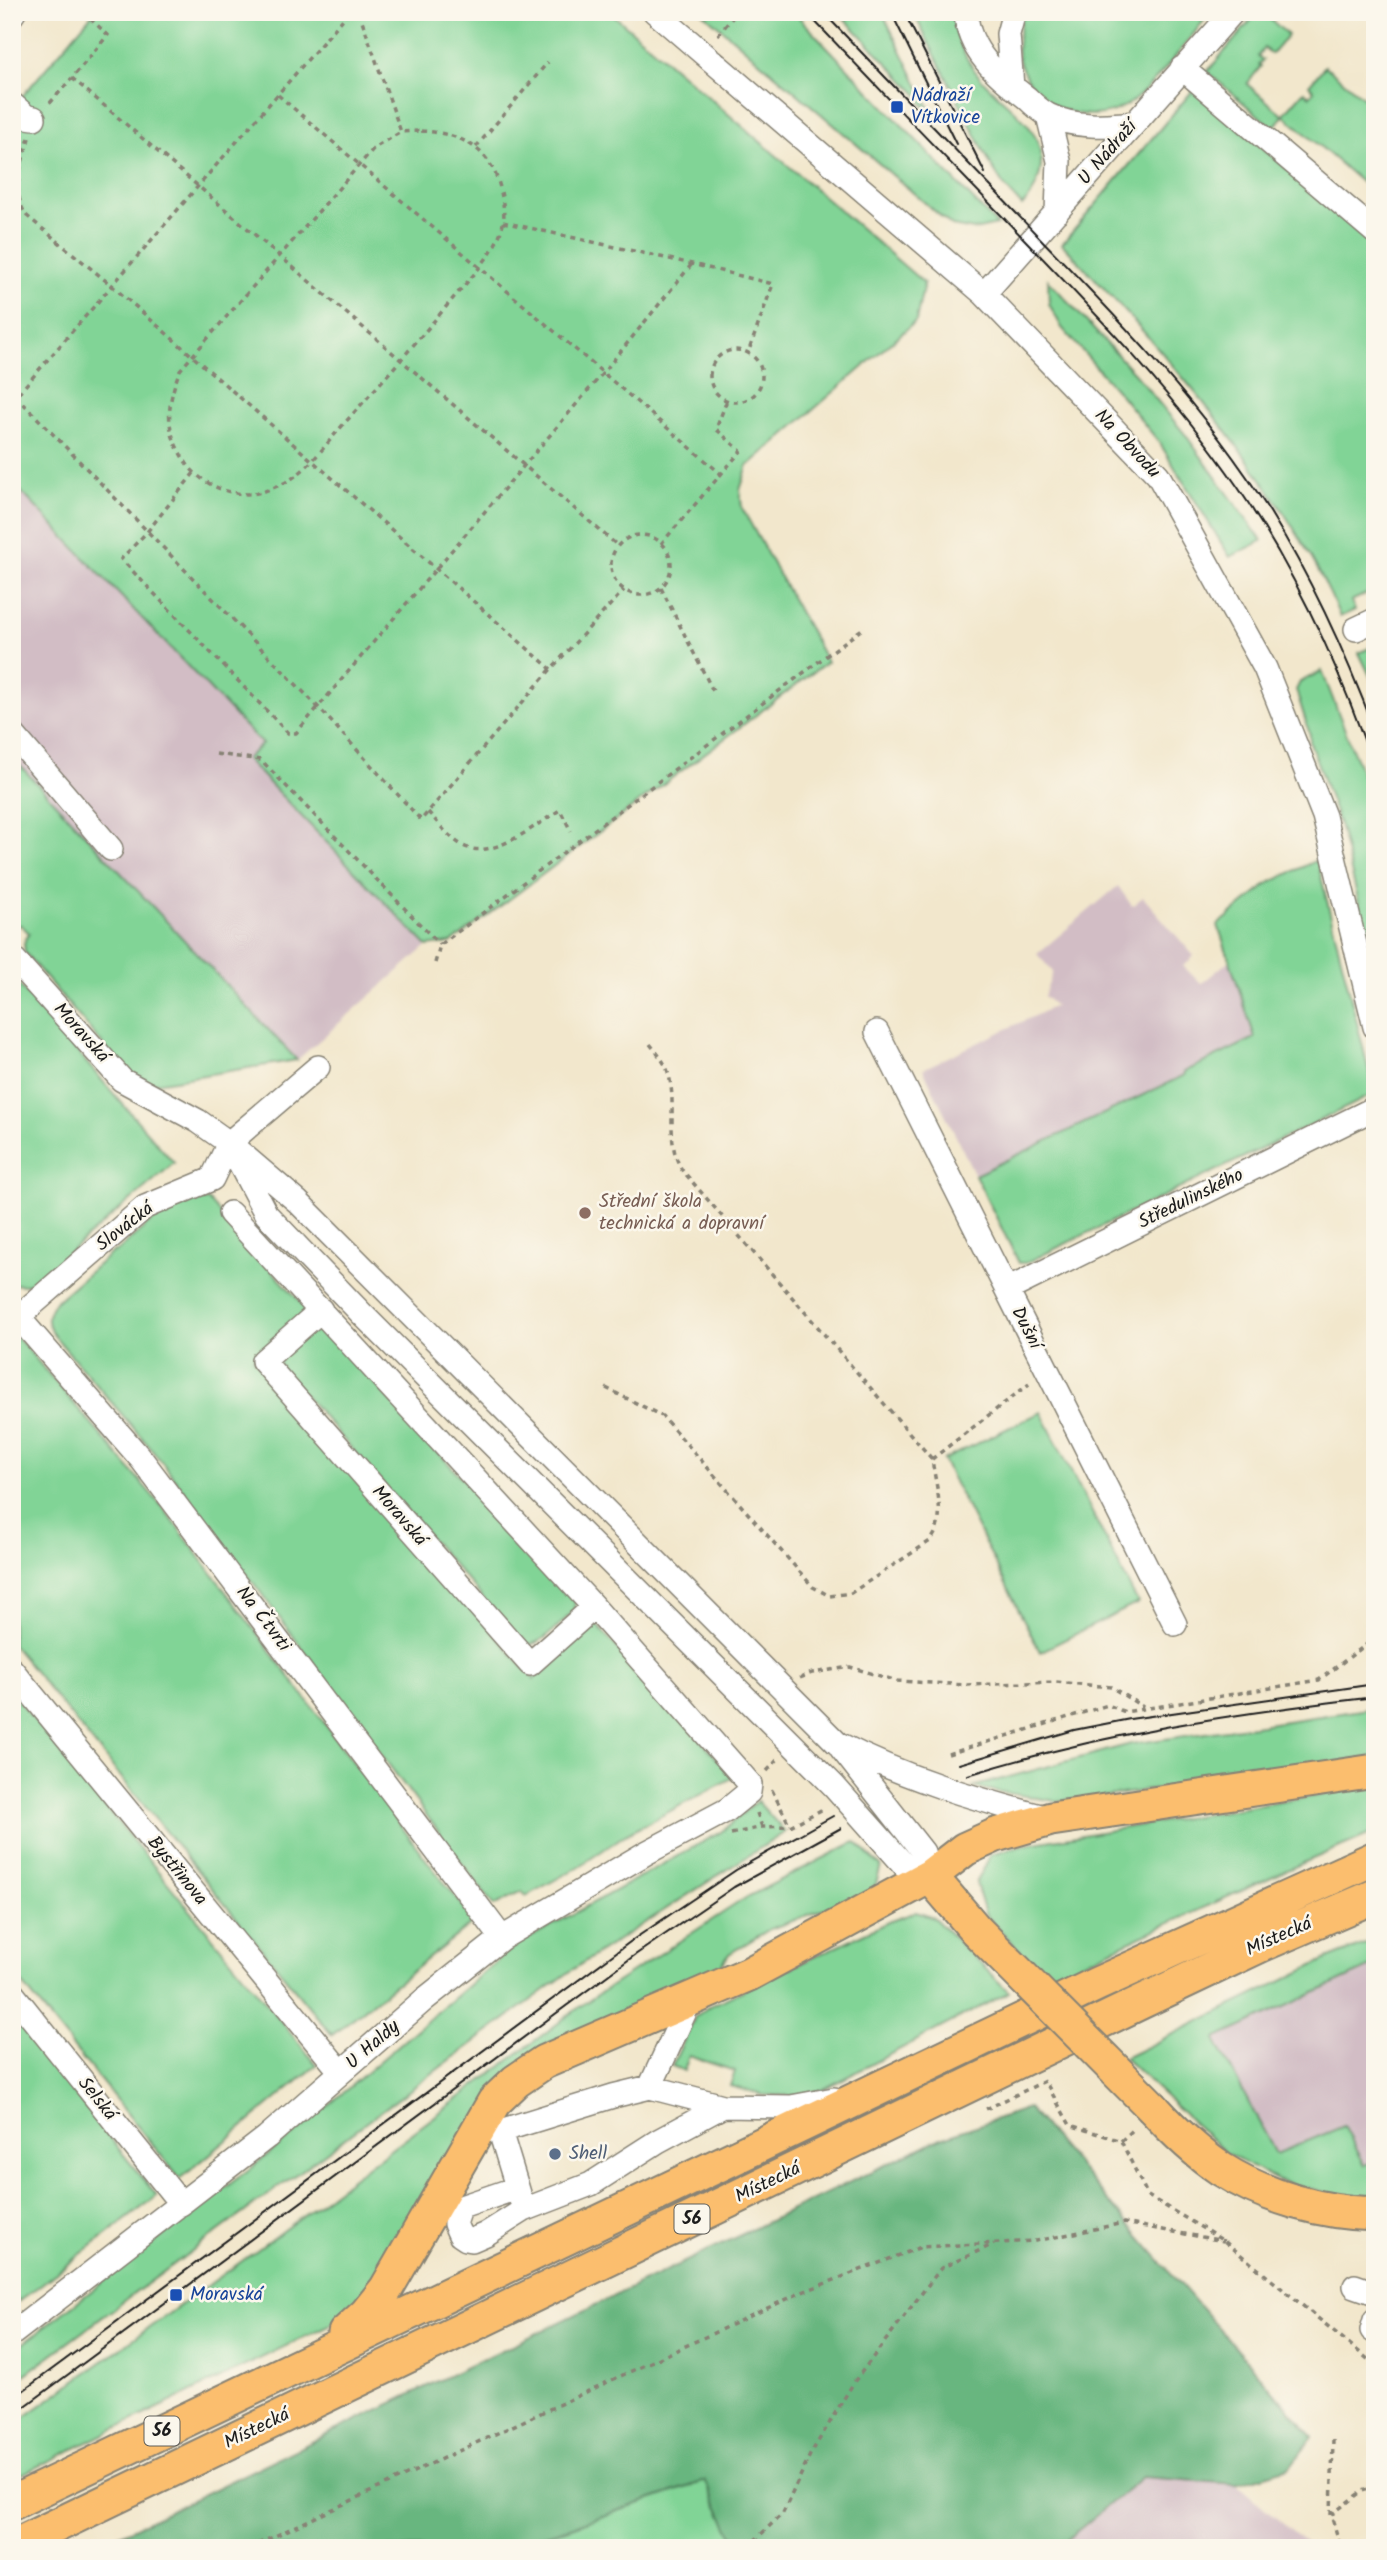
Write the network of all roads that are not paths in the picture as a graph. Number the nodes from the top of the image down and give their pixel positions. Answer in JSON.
{"nodes":[{"id":1,"x":655,"y":12,"type":"edge"},
{"id":2,"x":966,"y":12,"type":"edge"},
{"id":3,"x":1014,"y":12,"type":"edge"},
{"id":4,"x":1233,"y":12,"type":"edge"},
{"id":5,"x":1182,"y":68,"type":"junction"},
{"id":6,"x":1012,"y":87,"type":"junction"},
{"id":7,"x":12,"y":104,"type":"edge"},
{"id":8,"x":1048,"y":115,"type":"junction"},
{"id":9,"x":34,"y":118,"type":"road end"},
{"id":10,"x":1134,"y":123,"type":"junction"},
{"id":11,"x":1057,"y":212,"type":"junction"},
{"id":12,"x":1375,"y":232,"type":"edge"},
{"id":13,"x":984,"y":294,"type":"junction"},
{"id":14,"x":12,"y":733,"type":"edge"},
{"id":15,"x":111,"y":849,"type":"dead end"},
{"id":16,"x":12,"y":957,"type":"edge"},
{"id":17,"x":1375,"y":1027,"type":"edge"},
{"id":18,"x":877,"y":1032,"type":"dead end"},
{"id":19,"x":318,"y":1067,"type":"dead end"},
{"id":20,"x":1375,"y":1108,"type":"edge"},
{"id":21,"x":229,"y":1143,"type":"junction"},
{"id":22,"x":230,"y":1213,"type":"dead end"},
{"id":23,"x":1007,"y":1290,"type":"junction"},
{"id":24,"x":321,"y":1310,"type":"junction"},
{"id":25,"x":15,"y":1314,"type":"edge"},
{"id":26,"x":594,"y":1608,"type":"junction"},
{"id":27,"x":1175,"y":1624,"type":"dead end"},
{"id":28,"x":12,"y":1670,"type":"edge"},
{"id":29,"x":837,"y":1743,"type":"junction"},
{"id":30,"x":1375,"y":1771,"type":"edge"},
{"id":31,"x":1051,"y":1819,"type":"junction"},
{"id":32,"x":1375,"y":1858,"type":"edge"},
{"id":33,"x":930,"y":1877,"type":"junction"},
{"id":34,"x":1375,"y":1896,"type":"edge"},
{"id":35,"x":502,"y":1938,"type":"junction"},
{"id":36,"x":12,"y":1993,"type":"edge"},
{"id":37,"x":690,"y":2001,"type":"junction"},
{"id":38,"x":341,"y":2072,"type":"junction"},
{"id":39,"x":893,"y":2082,"type":"junction"},
{"id":40,"x":650,"y":2087,"type":"junction"},
{"id":41,"x":723,"y":2106,"type":"junction"},
{"id":42,"x":488,"y":2130,"type":"junction"},
{"id":43,"x":181,"y":2204,"type":"junction"},
{"id":44,"x":1375,"y":2214,"type":"edge"},
{"id":45,"x":1375,"y":2320,"type":"edge"},
{"id":46,"x":14,"y":2329,"type":"edge"},
{"id":47,"x":1375,"y":2332,"type":"edge"},
{"id":48,"x":312,"y":2359,"type":"junction"},
{"id":49,"x":12,"y":2503,"type":"edge"},
{"id":50,"x":12,"y":2547,"type":"edge"}],
"edges":[{"from":1,"to":13,"type":"street","name":"Na Obvodu"},
{"from":2,"to":6,"type":"street"},
{"from":3,"to":6,"type":"street"},
{"from":4,"to":5,"type":"street","name":"U Nádraží"},
{"from":5,"to":10,"type":"street","name":"U Nádraží"},
{"from":5,"to":12,"type":"street"},
{"from":6,"to":8,"type":"street"},
{"from":7,"to":9,"type":"street"},
{"from":8,"to":10,"type":"street"},
{"from":8,"to":11,"type":"street"},
{"from":10,"to":11,"type":"street","name":"U Nádraží"},
{"from":11,"to":13,"type":"street","name":"U Nádraží"},
{"from":13,"to":17,"type":"street","name":"Na Obvodu"},
{"from":14,"to":15,"type":"street"},
{"from":16,"to":21,"type":"street","name":"Moravská"},
{"from":18,"to":23,"type":"street","name":"Dušní"},
{"from":19,"to":21,"type":"street"},
{"from":20,"to":23,"type":"street","name":"Středulinského"},
{"from":21,"to":25,"type":"street","name":"Slovácká"},
{"from":21,"to":29,"type":"street","name":"Moravská"},
{"from":21,"to":33,"type":"street"},
{"from":22,"to":24,"type":"street"},
{"from":23,"to":27,"type":"street","name":"Dušní"},
{"from":24,"to":26,"type":"street"},
{"from":24,"to":26,"type":"street","name":"Moravská"},
{"from":25,"to":35,"type":"street","name":"Na Čtvrti"},
{"from":26,"to":35,"type":"street","name":"U Haldy"},
{"from":28,"to":38,"type":"street","name":"Bystřinova"},
{"from":29,"to":31,"type":"street"},
{"from":29,"to":33,"type":"street"},
{"from":30,"to":31,"type":"highway"},
{"from":31,"to":33,"type":"highway"},
{"from":32,"to":39,"type":"highway","name":"Místecká","number":"56"},
{"from":33,"to":37,"type":"highway"},
{"from":33,"to":44,"type":"highway","bridge":true},
{"from":34,"to":50,"type":"highway","name":"Místecká","number":"56"},
{"from":35,"to":38,"type":"street","name":"U Haldy"},
{"from":36,"to":43,"type":"street","name":"Selská"},
{"from":37,"to":40,"type":"street"},
{"from":37,"to":42,"type":"highway"},
{"from":38,"to":43,"type":"street","name":"U Haldy"},
{"from":39,"to":41,"type":"street"},
{"from":39,"to":48,"type":"highway","name":"Místecká","number":"56"},
{"from":40,"to":41,"type":"street"},
{"from":40,"to":42,"type":"street"},
{"from":41,"to":42,"type":"street"},
{"from":42,"to":48,"type":"highway"},
{"from":43,"to":46,"type":"street","name":"U Haldy"},
{"from":45,"to":47,"type":"street"},
{"from":48,"to":49,"type":"highway","name":"Místecká","number":"56"}]}
